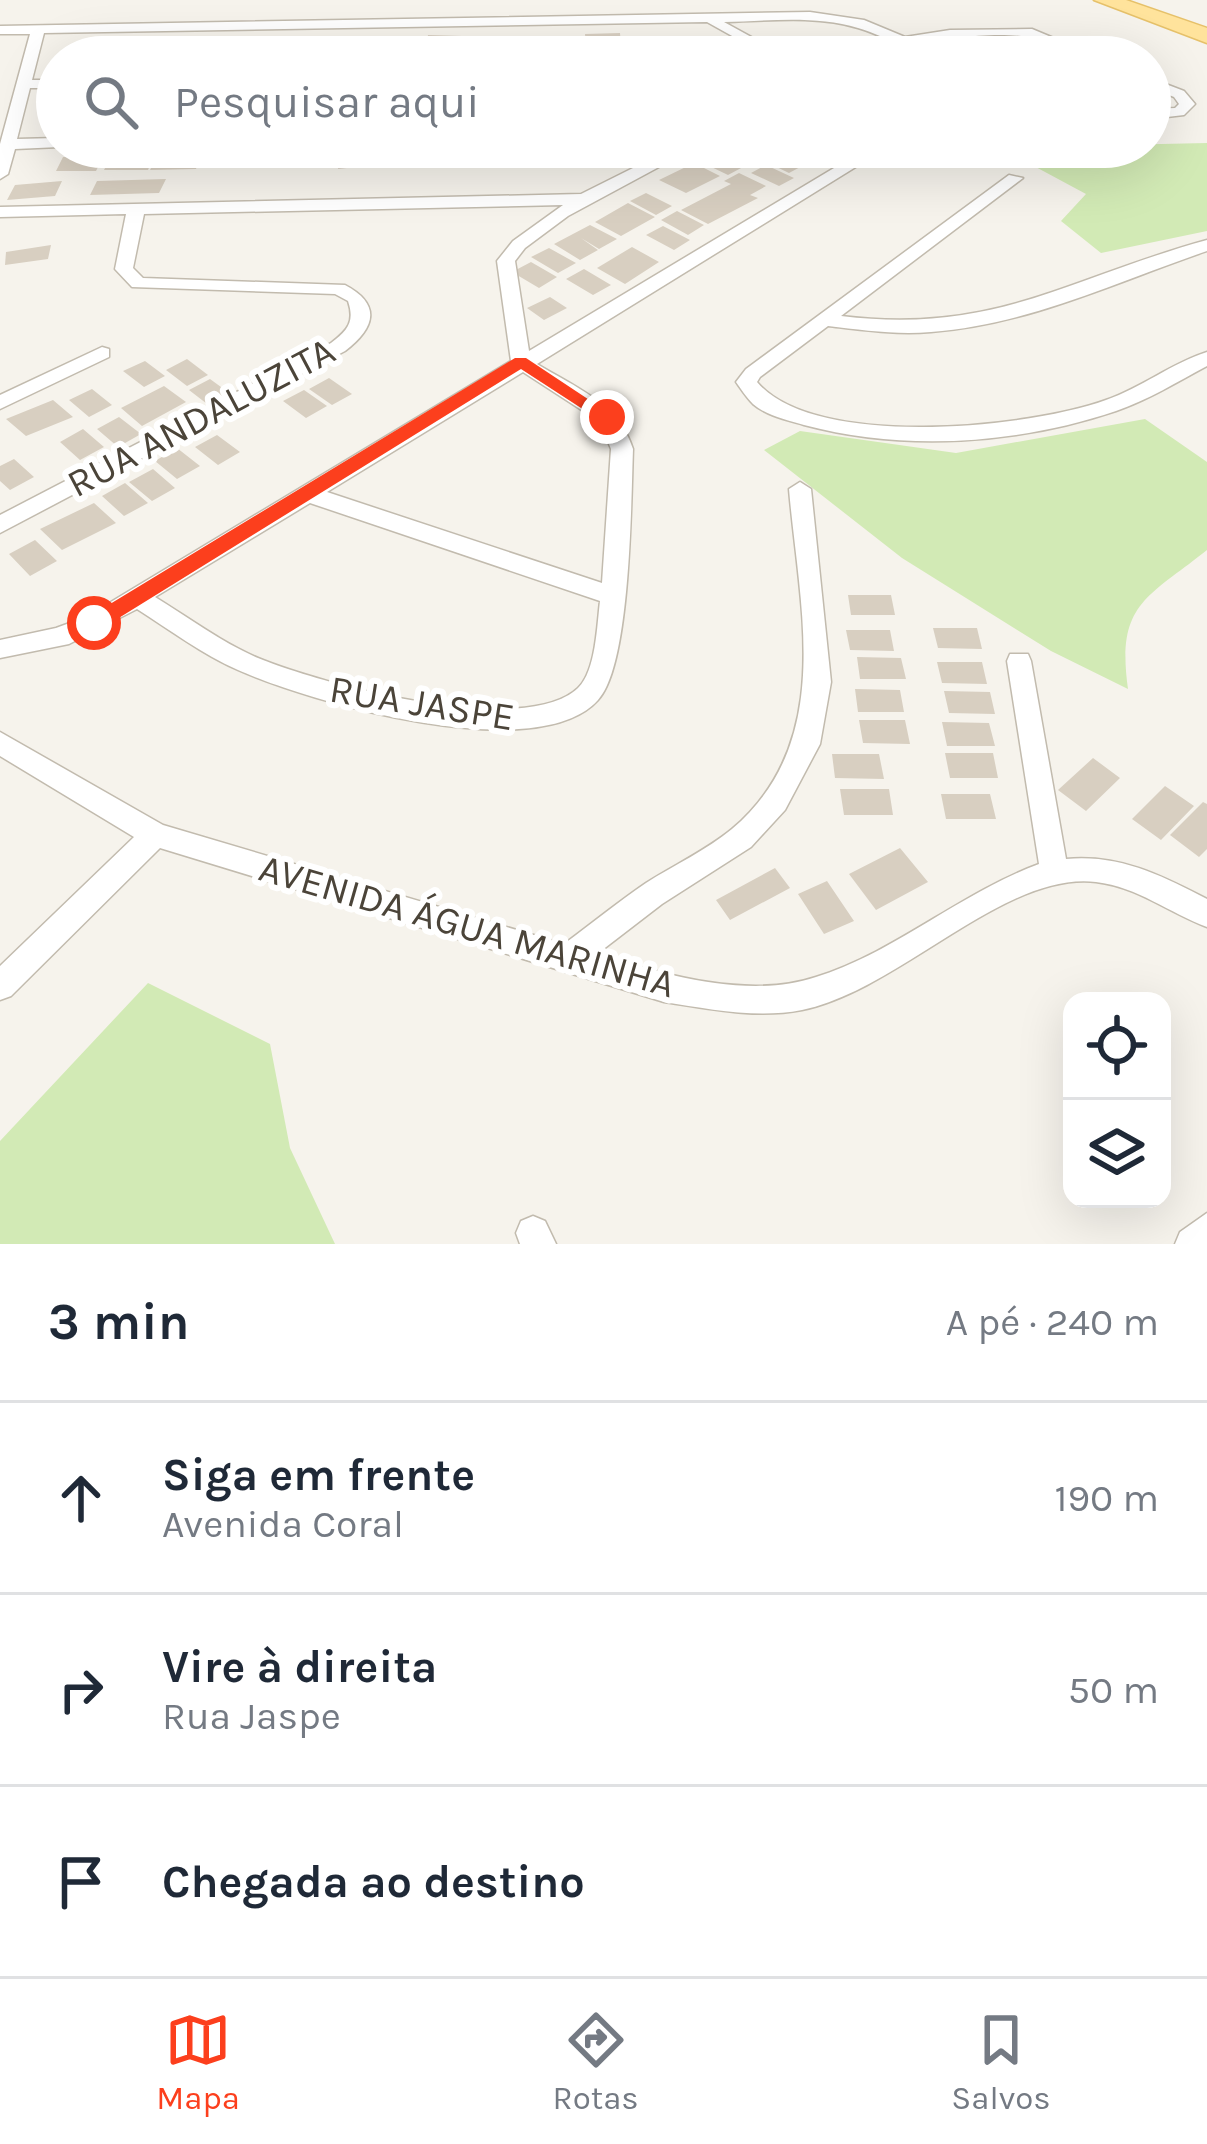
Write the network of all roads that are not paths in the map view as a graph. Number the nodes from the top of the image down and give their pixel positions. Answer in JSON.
{"nodes":[{"id":1,"x":1105,"y":0,"type":"edge"},
{"id":2,"x":1118,"y":0,"type":"edge"},
{"id":3,"x":706,"y":18,"type":"junction"},
{"id":4,"x":38,"y":29,"type":"junction"},
{"id":5,"x":0,"y":30,"type":"edge"},
{"id":6,"x":1207,"y":33,"type":"edge"},
{"id":7,"x":36,"y":36,"type":"edge"},
{"id":8,"x":741,"y":36,"type":"edge"},
{"id":9,"x":892,"y":36,"type":"edge"},
{"id":10,"x":935,"y":36,"type":"edge"},
{"id":11,"x":1040,"y":36,"type":"edge"},
{"id":12,"x":36,"y":38,"type":"edge"},
{"id":13,"x":25,"y":85,"type":"junction"},
{"id":14,"x":36,"y":85,"type":"edge"},
{"id":15,"x":1171,"y":91,"type":"edge"},
{"id":16,"x":1171,"y":113,"type":"edge"},
{"id":17,"x":7,"y":135,"type":"edge"},
{"id":18,"x":647,"y":168,"type":"edge"},
{"id":19,"x":845,"y":168,"type":"edge"},
{"id":20,"x":0,"y":174,"type":"edge"},
{"id":21,"x":1015,"y":178,"type":"dead end"},
{"id":22,"x":586,"y":199,"type":"junction"},
{"id":23,"x":136,"y":209,"type":"junction"},
{"id":24,"x":0,"y":212,"type":"edge"},
{"id":25,"x":1207,"y":245,"type":"edge"},
{"id":26,"x":825,"y":320,"type":"junction"},
{"id":27,"x":102,"y":353,"type":"dead end"},
{"id":28,"x":1207,"y":358,"type":"edge"},
{"id":29,"x":521,"y":362,"type":"junction"},
{"id":30,"x":0,"y":403,"type":"edge"},
{"id":31,"x":800,"y":489,"type":"dead end"},
{"id":32,"x":308,"y":494,"type":"junction"},
{"id":33,"x":0,"y":525,"type":"edge"},
{"id":34,"x":613,"y":596,"type":"junction"},
{"id":35,"x":138,"y":598,"type":"junction"},
{"id":36,"x":0,"y":649,"type":"edge"},
{"id":37,"x":1019,"y":661,"type":"dead end"},
{"id":38,"x":0,"y":742,"type":"edge"},
{"id":39,"x":155,"y":835,"type":"junction"},
{"id":40,"x":1054,"y":869,"type":"junction"},
{"id":41,"x":1207,"y":914,"type":"edge"},
{"id":42,"x":570,"y":957,"type":"junction"},
{"id":43,"x":0,"y":986,"type":"edge"},
{"id":44,"x":1207,"y":1230,"type":"edge"},
{"id":45,"x":1192,"y":1244,"type":"edge"}],
"edges":[{"from":1,"to":6,"type":"main road"},
{"from":2,"to":6,"type":"main road"},
{"from":3,"to":4,"type":"street"},
{"from":3,"to":8,"type":"street"},
{"from":3,"to":9,"type":"street"},
{"from":4,"to":5,"type":"street"},
{"from":4,"to":7,"type":"street"},
{"from":10,"to":11,"type":"street"},
{"from":12,"to":13,"type":"street"},
{"from":13,"to":14,"type":"street"},
{"from":13,"to":17,"type":"street"},
{"from":15,"to":16,"type":"street"},
{"from":17,"to":20,"type":"street"},
{"from":18,"to":22,"type":"street"},
{"from":19,"to":29,"type":"street"},
{"from":21,"to":26,"type":"street"},
{"from":22,"to":23,"type":"street"},
{"from":22,"to":29,"type":"street"},
{"from":23,"to":24,"type":"street"},
{"from":23,"to":33,"type":"street","name":"RUA ANDALUZITA"},
{"from":25,"to":26,"type":"street"},
{"from":26,"to":28,"type":"street"},
{"from":27,"to":30,"type":"street"},
{"from":29,"to":32,"type":"street"},
{"from":29,"to":34,"type":"street","name":"RUA JASPE"},
{"from":31,"to":42,"type":"street"},
{"from":32,"to":34,"type":"street"},
{"from":32,"to":35,"type":"street"},
{"from":34,"to":35,"type":"street","name":"RUA JASPE"},
{"from":35,"to":36,"type":"street"},
{"from":37,"to":40,"type":"street"},
{"from":38,"to":39,"type":"street","name":"AVENIDA ÁGUA MARINHA"},
{"from":39,"to":42,"type":"street","name":"AVENIDA ÁGUA MARINHA"},
{"from":39,"to":43,"type":"street"},
{"from":40,"to":41,"type":"street","name":"AVENIDA ÁGUA MARINHA"},
{"from":40,"to":42,"type":"street","name":"AVENIDA ÁGUA MARINHA"},
{"from":44,"to":45,"type":"street"}]}
